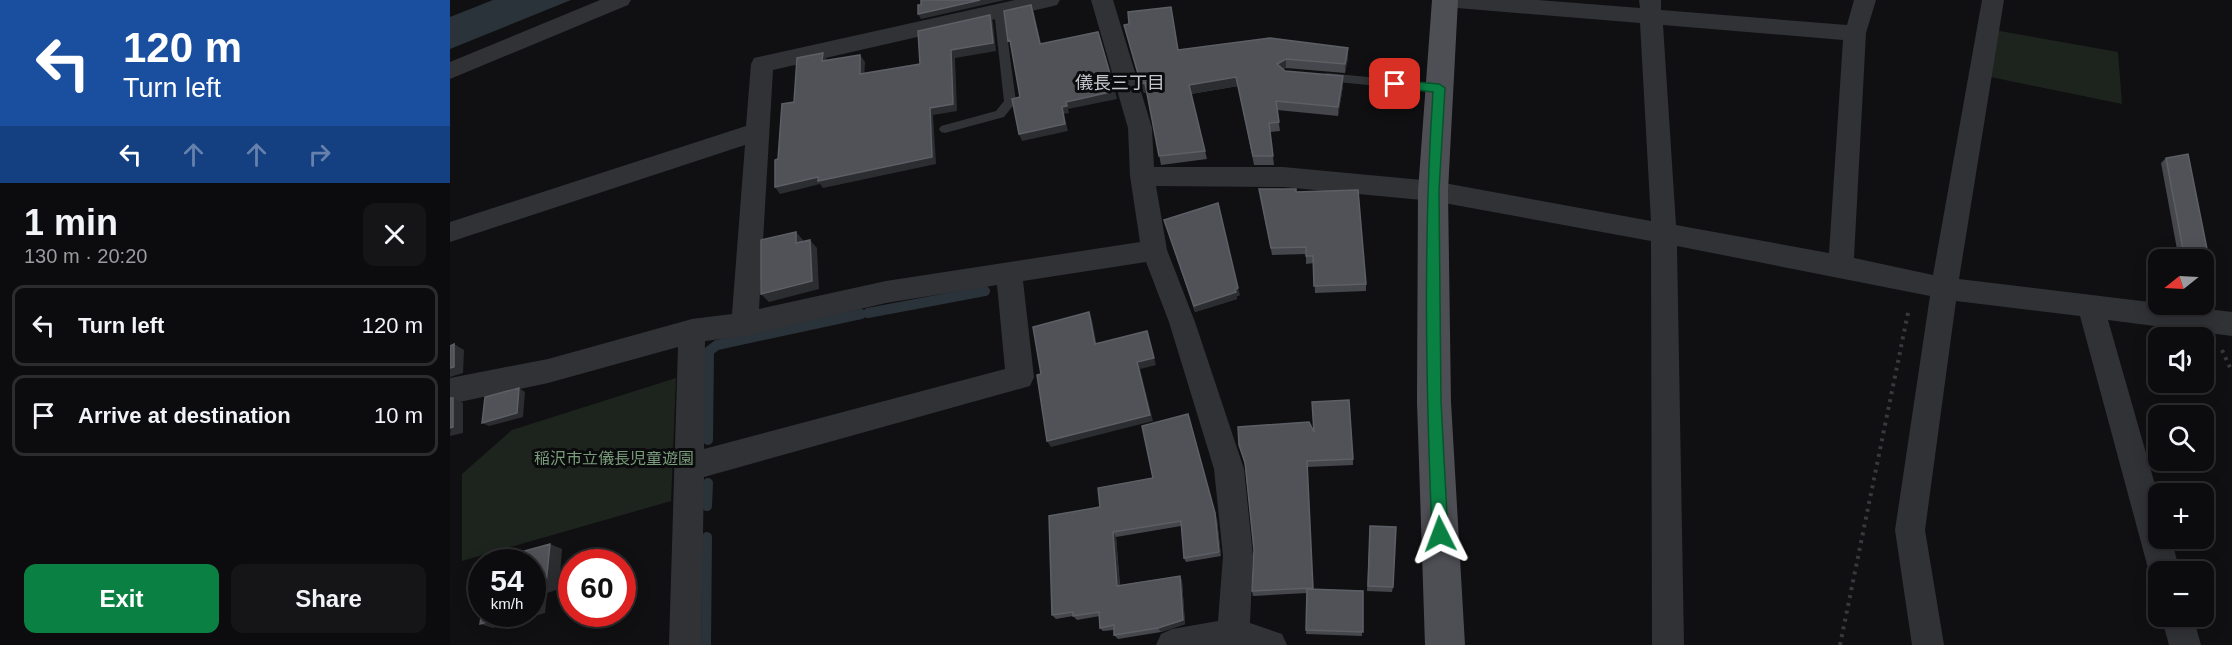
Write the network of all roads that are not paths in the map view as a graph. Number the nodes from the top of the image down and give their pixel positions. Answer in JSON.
{"nodes":[{"id":1,"x":620,"y":0,"type":"edge"},
{"id":2,"x":1049,"y":0,"type":"edge"},
{"id":3,"x":1102,"y":0,"type":"edge"},
{"id":4,"x":1445,"y":0,"type":"edge"},
{"id":5,"x":1865,"y":0,"type":"edge"},
{"id":6,"x":1993,"y":0,"type":"edge"},
{"id":7,"x":1651,"y":8,"type":"edge"},
{"id":8,"x":999,"y":11,"type":"junction"},
{"id":9,"x":1855,"y":33,"type":"junction"},
{"id":10,"x":450,"y":71,"type":"edge"},
{"id":11,"x":1310,"y":76,"type":"edge"},
{"id":12,"x":1439,"y":88,"type":"junction"},
{"id":13,"x":945,"y":129,"type":"dead end"},
{"id":14,"x":758,"y":131,"type":"junction"},
{"id":15,"x":1142,"y":176,"type":"junction"},
{"id":16,"x":1433,"y":191,"type":"junction"},
{"id":17,"x":450,"y":232,"type":"edge"},
{"id":18,"x":1664,"y":234,"type":"junction"},
{"id":19,"x":1154,"y":250,"type":"junction"},
{"id":20,"x":1841,"y":266,"type":"junction"},
{"id":21,"x":1009,"y":273,"type":"junction"},
{"id":22,"x":1944,"y":288,"type":"junction"},
{"id":23,"x":2091,"y":306,"type":"junction"},
{"id":24,"x":745,"y":324,"type":"junction"},
{"id":25,"x":2232,"y":324,"type":"edge"},
{"id":26,"x":692,"y":331,"type":"junction"},
{"id":27,"x":450,"y":391,"type":"edge"},
{"id":28,"x":689,"y":467,"type":"junction"},
{"id":29,"x":2161,"y":561,"type":"edge"},
{"id":30,"x":2180,"y":627,"type":"edge"},
{"id":31,"x":1233,"y":635,"type":"junction"},
{"id":32,"x":685,"y":645,"type":"edge"},
{"id":33,"x":1172,"y":645,"type":"edge"},
{"id":34,"x":1271,"y":645,"type":"edge"},
{"id":35,"x":1445,"y":645,"type":"edge"},
{"id":36,"x":1668,"y":645,"type":"edge"},
{"id":37,"x":1928,"y":645,"type":"edge"},
{"id":38,"x":2185,"y":645,"type":"edge"}],
"edges":[{"from":1,"to":10,"type":"street"},
{"from":2,"to":8,"type":"street"},
{"from":3,"to":15,"type":"street"},
{"from":4,"to":7,"type":"street"},
{"from":4,"to":12,"type":"main road"},
{"from":5,"to":9,"type":"street"},
{"from":6,"to":22,"type":"street"},
{"from":7,"to":9,"type":"street"},
{"from":7,"to":18,"type":"street"},
{"from":8,"to":13,"type":"lane"},
{"from":8,"to":14,"type":"street"},
{"from":9,"to":20,"type":"street"},
{"from":11,"to":12,"type":"lane"},
{"from":12,"to":16,"type":"main road"},
{"from":14,"to":17,"type":"street"},
{"from":14,"to":24,"type":"street"},
{"from":15,"to":16,"type":"street"},
{"from":15,"to":19,"type":"street"},
{"from":16,"to":18,"type":"street"},
{"from":16,"to":35,"type":"main road"},
{"from":18,"to":20,"type":"street"},
{"from":18,"to":36,"type":"street"},
{"from":19,"to":21,"type":"street"},
{"from":19,"to":31,"type":"street"},
{"from":20,"to":22,"type":"street"},
{"from":21,"to":24,"type":"street"},
{"from":21,"to":28,"type":"street"},
{"from":22,"to":23,"type":"street"},
{"from":22,"to":37,"type":"street"},
{"from":23,"to":25,"type":"street"},
{"from":23,"to":29,"type":"street"},
{"from":24,"to":26,"type":"street"},
{"from":26,"to":27,"type":"street"},
{"from":26,"to":28,"type":"street"},
{"from":28,"to":32,"type":"street"},
{"from":30,"to":38,"type":"street"},
{"from":31,"to":33,"type":"street"},
{"from":31,"to":34,"type":"street"}]}
